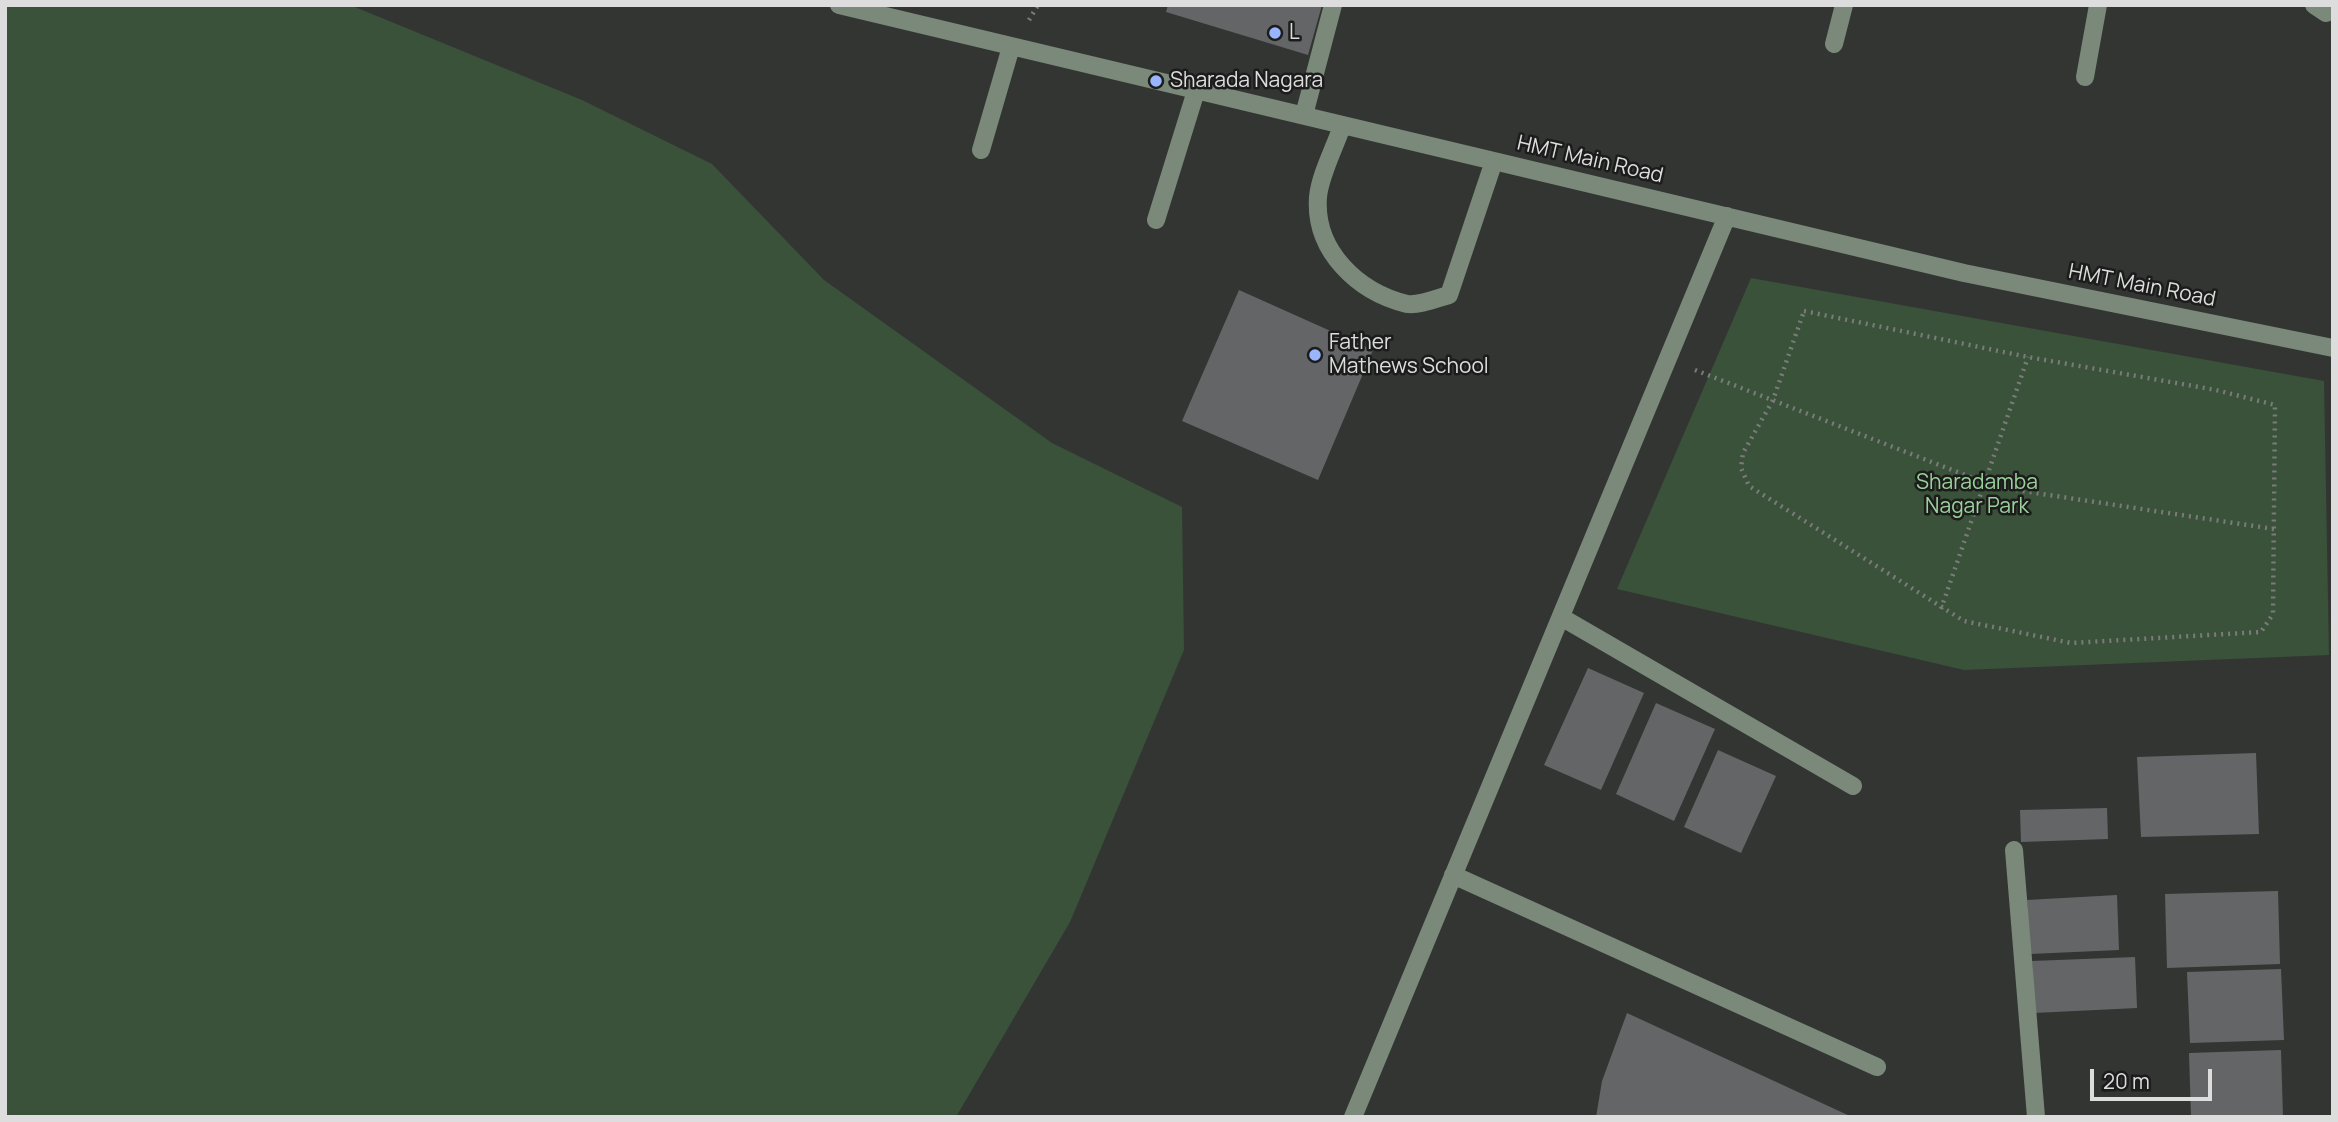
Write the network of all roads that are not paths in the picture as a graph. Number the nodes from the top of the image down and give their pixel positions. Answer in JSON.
{"nodes":[{"id":1,"x":1333,"y":5,"type":"edge"},
{"id":2,"x":1844,"y":5,"type":"edge"},
{"id":3,"x":2098,"y":5,"type":"edge"},
{"id":4,"x":2314,"y":5,"type":"edge"},
{"id":5,"x":845,"y":6,"type":"edge"},
{"id":6,"x":2333,"y":10,"type":"edge"},
{"id":7,"x":1834,"y":44,"type":"dead end"},
{"id":8,"x":1011,"y":47,"type":"junction"},
{"id":9,"x":2085,"y":77,"type":"dead end"},
{"id":10,"x":1196,"y":91,"type":"junction"},
{"id":11,"x":1304,"y":115,"type":"junction"},
{"id":12,"x":1342,"y":126,"type":"junction"},
{"id":13,"x":981,"y":150,"type":"dead end"},
{"id":14,"x":1494,"y":161,"type":"junction"},
{"id":15,"x":1727,"y":216,"type":"junction"},
{"id":16,"x":1156,"y":220,"type":"dead end"},
{"id":17,"x":2333,"y":348,"type":"edge"},
{"id":18,"x":1561,"y":617,"type":"junction"},
{"id":19,"x":1853,"y":786,"type":"dead end"},
{"id":20,"x":2014,"y":850,"type":"dead end"},
{"id":21,"x":1453,"y":875,"type":"junction"},
{"id":22,"x":1877,"y":1067,"type":"dead end"},
{"id":23,"x":1353,"y":1117,"type":"edge"},
{"id":24,"x":2036,"y":1117,"type":"edge"}],
"edges":[{"from":1,"to":11,"type":"street"},
{"from":2,"to":7,"type":"street"},
{"from":3,"to":9,"type":"street"},
{"from":4,"to":6,"type":"street"},
{"from":5,"to":8,"type":"street","name":"HMT Main Road"},
{"from":8,"to":10,"type":"street","name":"HMT Main Road"},
{"from":8,"to":13,"type":"street"},
{"from":10,"to":11,"type":"street","name":"HMT Main Road"},
{"from":10,"to":16,"type":"street"},
{"from":11,"to":12,"type":"street","name":"HMT Main Road"},
{"from":12,"to":14,"type":"street","name":"HMT Main Road"},
{"from":12,"to":14,"type":"street"},
{"from":14,"to":15,"type":"street","name":"HMT Main Road"},
{"from":15,"to":17,"type":"street","name":"HMT Main Road"},
{"from":15,"to":18,"type":"street"},
{"from":18,"to":19,"type":"street"},
{"from":18,"to":21,"type":"street"},
{"from":20,"to":24,"type":"street"},
{"from":21,"to":22,"type":"street"},
{"from":21,"to":23,"type":"street"}]}
